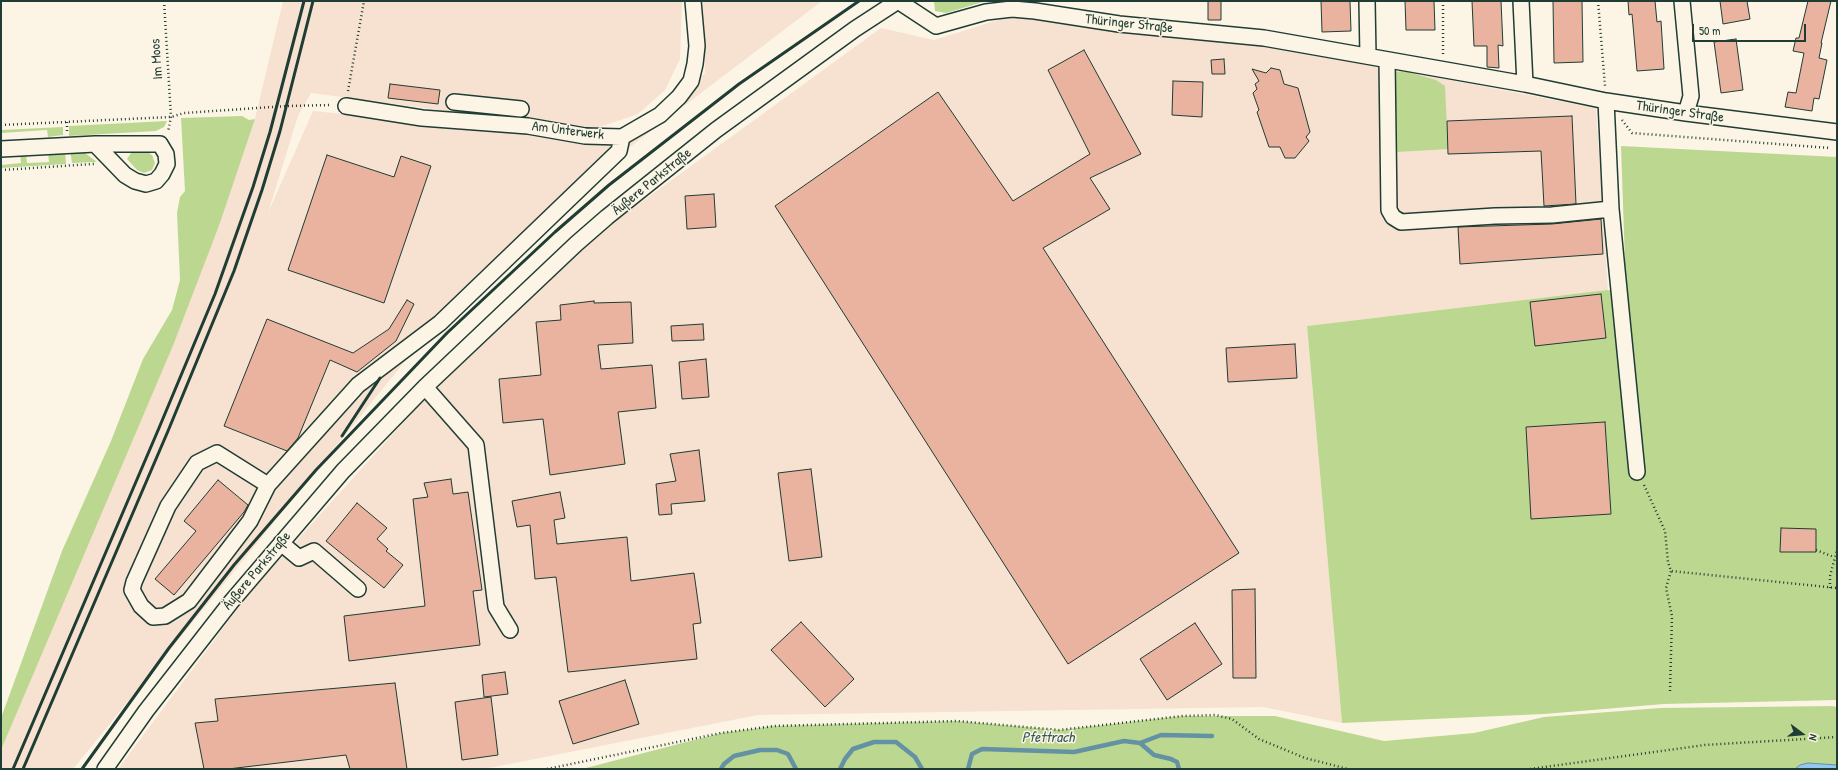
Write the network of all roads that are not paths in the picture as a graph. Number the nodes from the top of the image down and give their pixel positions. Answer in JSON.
{"nodes":[{"id":1,"x":694,"y":1,"type":"edge"},
{"id":2,"x":898,"y":1,"type":"edge"},
{"id":3,"x":1367,"y":1,"type":"edge"},
{"id":4,"x":1521,"y":1,"type":"edge"},
{"id":5,"x":1682,"y":1,"type":"edge"},
{"id":6,"x":1036,"y":6,"type":"edge"},
{"id":7,"x":1368,"y":56,"type":"junction"},
{"id":8,"x":1387,"y":60,"type":"junction"},
{"id":9,"x":1525,"y":84,"type":"junction"},
{"id":10,"x":1606,"y":101,"type":"junction"},
{"id":11,"x":346,"y":106,"type":"road end"},
{"id":12,"x":521,"y":109,"type":"dead end"},
{"id":13,"x":1686,"y":113,"type":"junction"},
{"id":14,"x":452,"y":121,"type":"junction"},
{"id":15,"x":1836,"y":127,"type":"edge"},
{"id":16,"x":622,"y":137,"type":"junction"},
{"id":17,"x":95,"y":144,"type":"junction"},
{"id":18,"x":1,"y":149,"type":"edge"},
{"id":19,"x":1611,"y":209,"type":"junction"},
{"id":20,"x":426,"y":387,"type":"junction"},
{"id":21,"x":1637,"y":472,"type":"road end"},
{"id":22,"x":268,"y":485,"type":"junction"},
{"id":23,"x":281,"y":543,"type":"junction"},
{"id":24,"x":358,"y":589,"type":"dead end"},
{"id":25,"x":510,"y":630,"type":"dead end"},
{"id":26,"x":105,"y":769,"type":"edge"}],
"edges":[{"from":1,"to":16,"type":"street","name":"Am Unterwerk"},
{"from":2,"to":6,"type":"street","name":"Thüringer Straße"},
{"from":2,"to":20,"type":"street","name":"Äußere Parkstraße"},
{"from":3,"to":7,"type":"street"},
{"from":4,"to":9,"type":"street"},
{"from":5,"to":13,"type":"street"},
{"from":6,"to":7,"type":"street","name":"Thüringer Straße"},
{"from":7,"to":8,"type":"street","name":"Thüringer Straße"},
{"from":8,"to":9,"type":"street","name":"Thüringer Straße"},
{"from":8,"to":19,"type":"street"},
{"from":9,"to":10,"type":"street","name":"Thüringer Straße"},
{"from":10,"to":13,"type":"street","name":"Thüringer Straße"},
{"from":10,"to":19,"type":"street"},
{"from":11,"to":14,"type":"street","name":"Am Unterwerk"},
{"from":12,"to":14,"type":"street"},
{"from":13,"to":15,"type":"street","name":"Thüringer Straße"},
{"from":14,"to":16,"type":"street","name":"Am Unterwerk"},
{"from":16,"to":22,"type":"street"},
{"from":17,"to":17,"type":"street"},
{"from":17,"to":18,"type":"street"},
{"from":19,"to":21,"type":"street"},
{"from":20,"to":23,"type":"street","name":"Äußere Parkstraße"},
{"from":20,"to":25,"type":"street"},
{"from":22,"to":22,"type":"street"},
{"from":23,"to":24,"type":"street"},
{"from":23,"to":26,"type":"street","name":"Äußere Parkstraße"}]}
